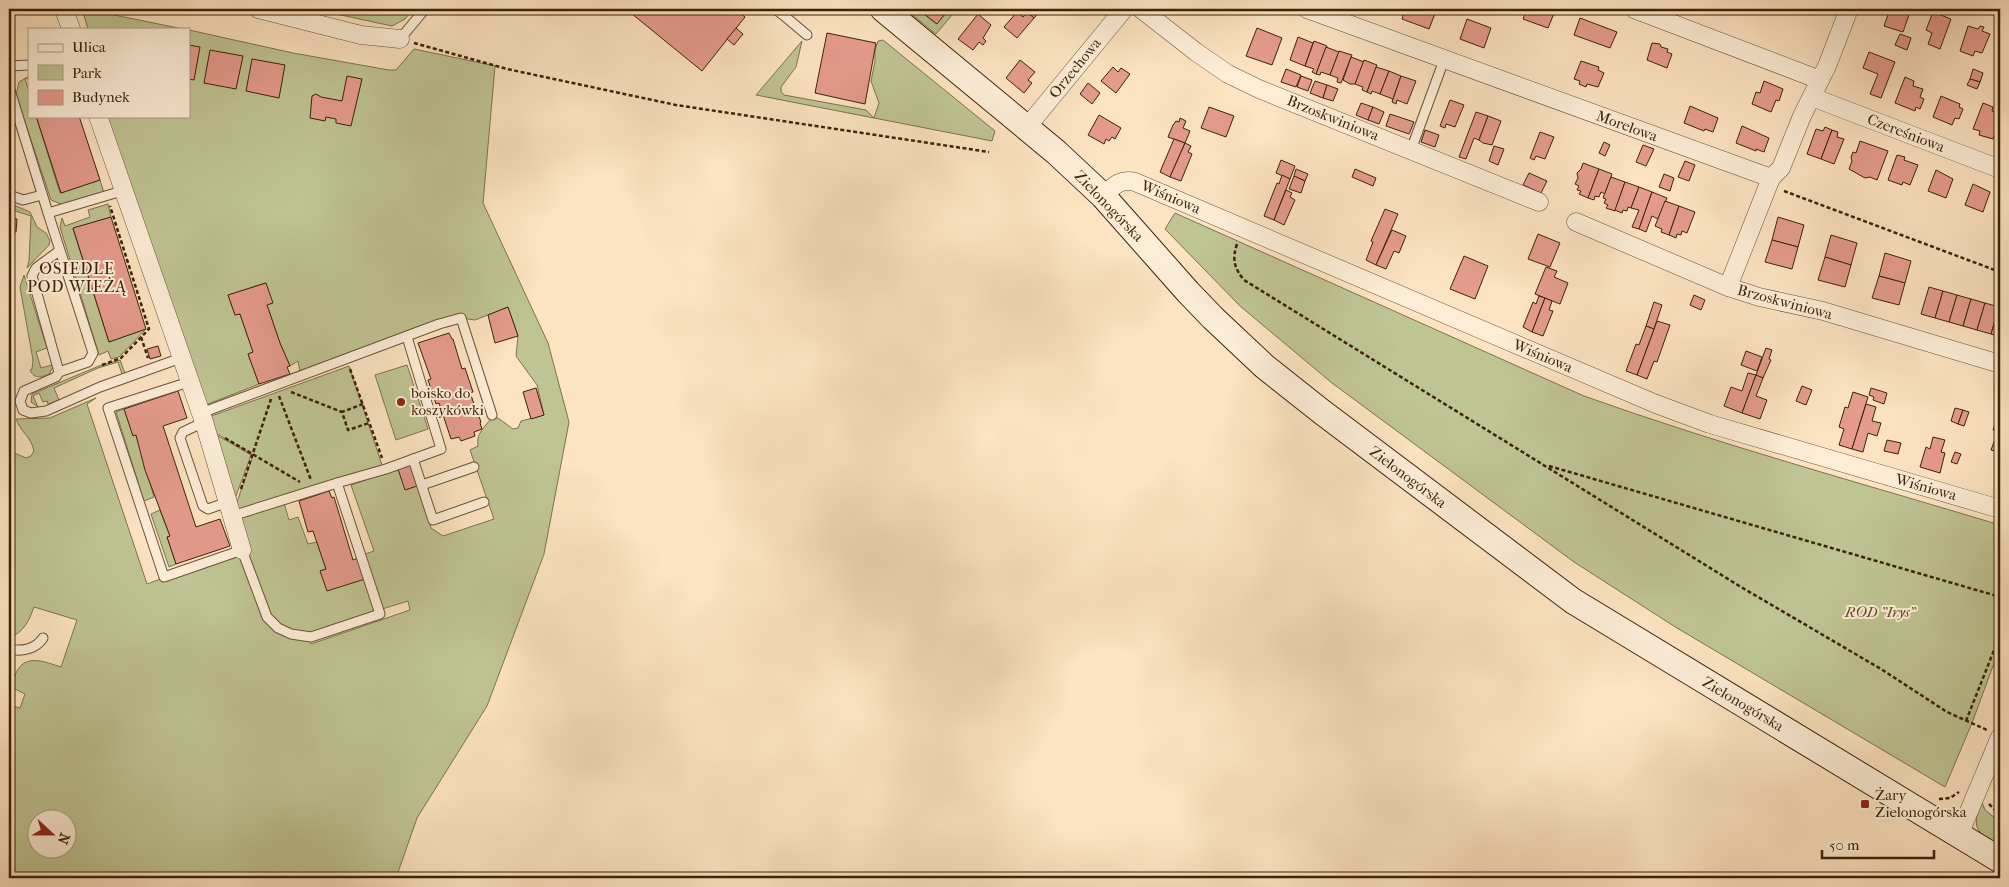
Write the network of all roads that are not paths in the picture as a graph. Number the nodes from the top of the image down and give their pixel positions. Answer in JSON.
{"nodes":[{"id":1,"x":64,"y":9,"type":"edge"},
{"id":2,"x":261,"y":9,"type":"edge"},
{"id":3,"x":425,"y":9,"type":"edge"},
{"id":4,"x":882,"y":9,"type":"edge"},
{"id":5,"x":1124,"y":9,"type":"edge"},
{"id":6,"x":1141,"y":9,"type":"edge"},
{"id":7,"x":1307,"y":9,"type":"edge"},
{"id":8,"x":1634,"y":9,"type":"edge"},
{"id":9,"x":1849,"y":9,"type":"edge"},
{"id":10,"x":781,"y":11,"type":"edge"},
{"id":11,"x":71,"y":28,"type":"edge"},
{"id":12,"x":807,"y":35,"type":"dead end"},
{"id":13,"x":400,"y":39,"type":"joint"},
{"id":14,"x":1444,"y":60,"type":"junction"},
{"id":15,"x":9,"y":66,"type":"edge"},
{"id":16,"x":28,"y":66,"type":"edge"},
{"id":17,"x":1820,"y":80,"type":"junction"},
{"id":18,"x":9,"y":87,"type":"edge"},
{"id":19,"x":1812,"y":97,"type":"junction"},
{"id":20,"x":98,"y":118,"type":"edge"},
{"id":21,"x":1027,"y":126,"type":"junction"},
{"id":22,"x":1410,"y":150,"type":"junction"},
{"id":23,"x":2000,"y":169,"type":"edge"},
{"id":24,"x":1770,"y":181,"type":"junction"},
{"id":25,"x":114,"y":193,"type":"junction"},
{"id":26,"x":9,"y":195,"type":"edge"},
{"id":27,"x":42,"y":195,"type":"junction"},
{"id":28,"x":1103,"y":196,"type":"junction"},
{"id":29,"x":1538,"y":202,"type":"dead end"},
{"id":30,"x":48,"y":213,"type":"junction"},
{"id":31,"x":1576,"y":222,"type":"dead end"},
{"id":32,"x":59,"y":251,"type":"junction"},
{"id":33,"x":1728,"y":287,"type":"junction"},
{"id":34,"x":407,"y":337,"type":"junction"},
{"id":35,"x":181,"y":358,"type":"junction"},
{"id":36,"x":2000,"y":364,"type":"edge"},
{"id":37,"x":59,"y":372,"type":"junction"},
{"id":38,"x":189,"y":382,"type":"junction"},
{"id":39,"x":492,"y":415,"type":"dead end"},
{"id":40,"x":203,"y":421,"type":"junction"},
{"id":41,"x":413,"y":459,"type":"junction"},
{"id":42,"x":474,"y":467,"type":"dead end"},
{"id":43,"x":337,"y":483,"type":"junction"},
{"id":44,"x":422,"y":485,"type":"junction"},
{"id":45,"x":484,"y":502,"type":"dead end"},
{"id":46,"x":230,"y":509,"type":"junction"},
{"id":47,"x":2000,"y":509,"type":"edge"},
{"id":48,"x":242,"y":550,"type":"junction"},
{"id":49,"x":43,"y":638,"type":"dead end"},
{"id":50,"x":9,"y":650,"type":"edge"},
{"id":51,"x":2000,"y":737,"type":"edge"},
{"id":52,"x":1958,"y":835,"type":"junction"},
{"id":53,"x":2000,"y":860,"type":"edge"}],
"edges":[{"from":1,"to":11,"type":"street"},
{"from":2,"to":13,"type":"street"},
{"from":3,"to":13,"type":"lane"},
{"from":4,"to":21,"type":"street","name":"Zielonogórska"},
{"from":5,"to":21,"type":"street","name":"Orzechowa"},
{"from":6,"to":22,"type":"street","name":"Brzoskwiniowa"},
{"from":7,"to":14,"type":"street","name":"Morelowa"},
{"from":8,"to":17,"type":"street"},
{"from":9,"to":17,"type":"street"},
{"from":10,"to":12,"type":"lane"},
{"from":14,"to":22,"type":"lane"},
{"from":14,"to":24,"type":"street","name":"Morelowa"},
{"from":15,"to":16,"type":"lane"},
{"from":17,"to":19,"type":"street"},
{"from":18,"to":27,"type":"lane"},
{"from":19,"to":23,"type":"street","name":"Czereśniowa"},
{"from":19,"to":24,"type":"street"},
{"from":20,"to":25,"type":"street"},
{"from":21,"to":28,"type":"street","name":"Zielonogórska"},
{"from":22,"to":29,"type":"street","name":"Brzoskwiniowa"},
{"from":24,"to":33,"type":"street"},
{"from":25,"to":30,"type":"lane"},
{"from":25,"to":35,"type":"street"},
{"from":26,"to":27,"type":"lane"},
{"from":27,"to":30,"type":"lane"},
{"from":28,"to":47,"type":"street","name":"Wiśniowa"},
{"from":28,"to":52,"type":"street","name":"Zielonogórska"},
{"from":30,"to":32,"type":"lane"},
{"from":31,"to":33,"type":"street","name":"Brzoskwiniowa"},
{"from":32,"to":37,"type":"lane"},
{"from":32,"to":37,"type":"lane"},
{"from":33,"to":36,"type":"street","name":"Brzoskwiniowa"},
{"from":34,"to":39,"type":"lane"},
{"from":34,"to":40,"type":"lane"},
{"from":34,"to":41,"type":"lane"},
{"from":35,"to":37,"type":"lane"},
{"from":35,"to":38,"type":"street"},
{"from":38,"to":40,"type":"street"},
{"from":38,"to":48,"type":"lane"},
{"from":40,"to":46,"type":"street"},
{"from":40,"to":46,"type":"lane"},
{"from":41,"to":43,"type":"lane"},
{"from":41,"to":44,"type":"lane"},
{"from":42,"to":44,"type":"lane"},
{"from":43,"to":46,"type":"lane"},
{"from":43,"to":48,"type":"lane"},
{"from":44,"to":45,"type":"lane"},
{"from":46,"to":48,"type":"street"},
{"from":49,"to":50,"type":"lane"},
{"from":51,"to":52,"type":"street"},
{"from":52,"to":53,"type":"street","name":"Zielonogórska"}]}
